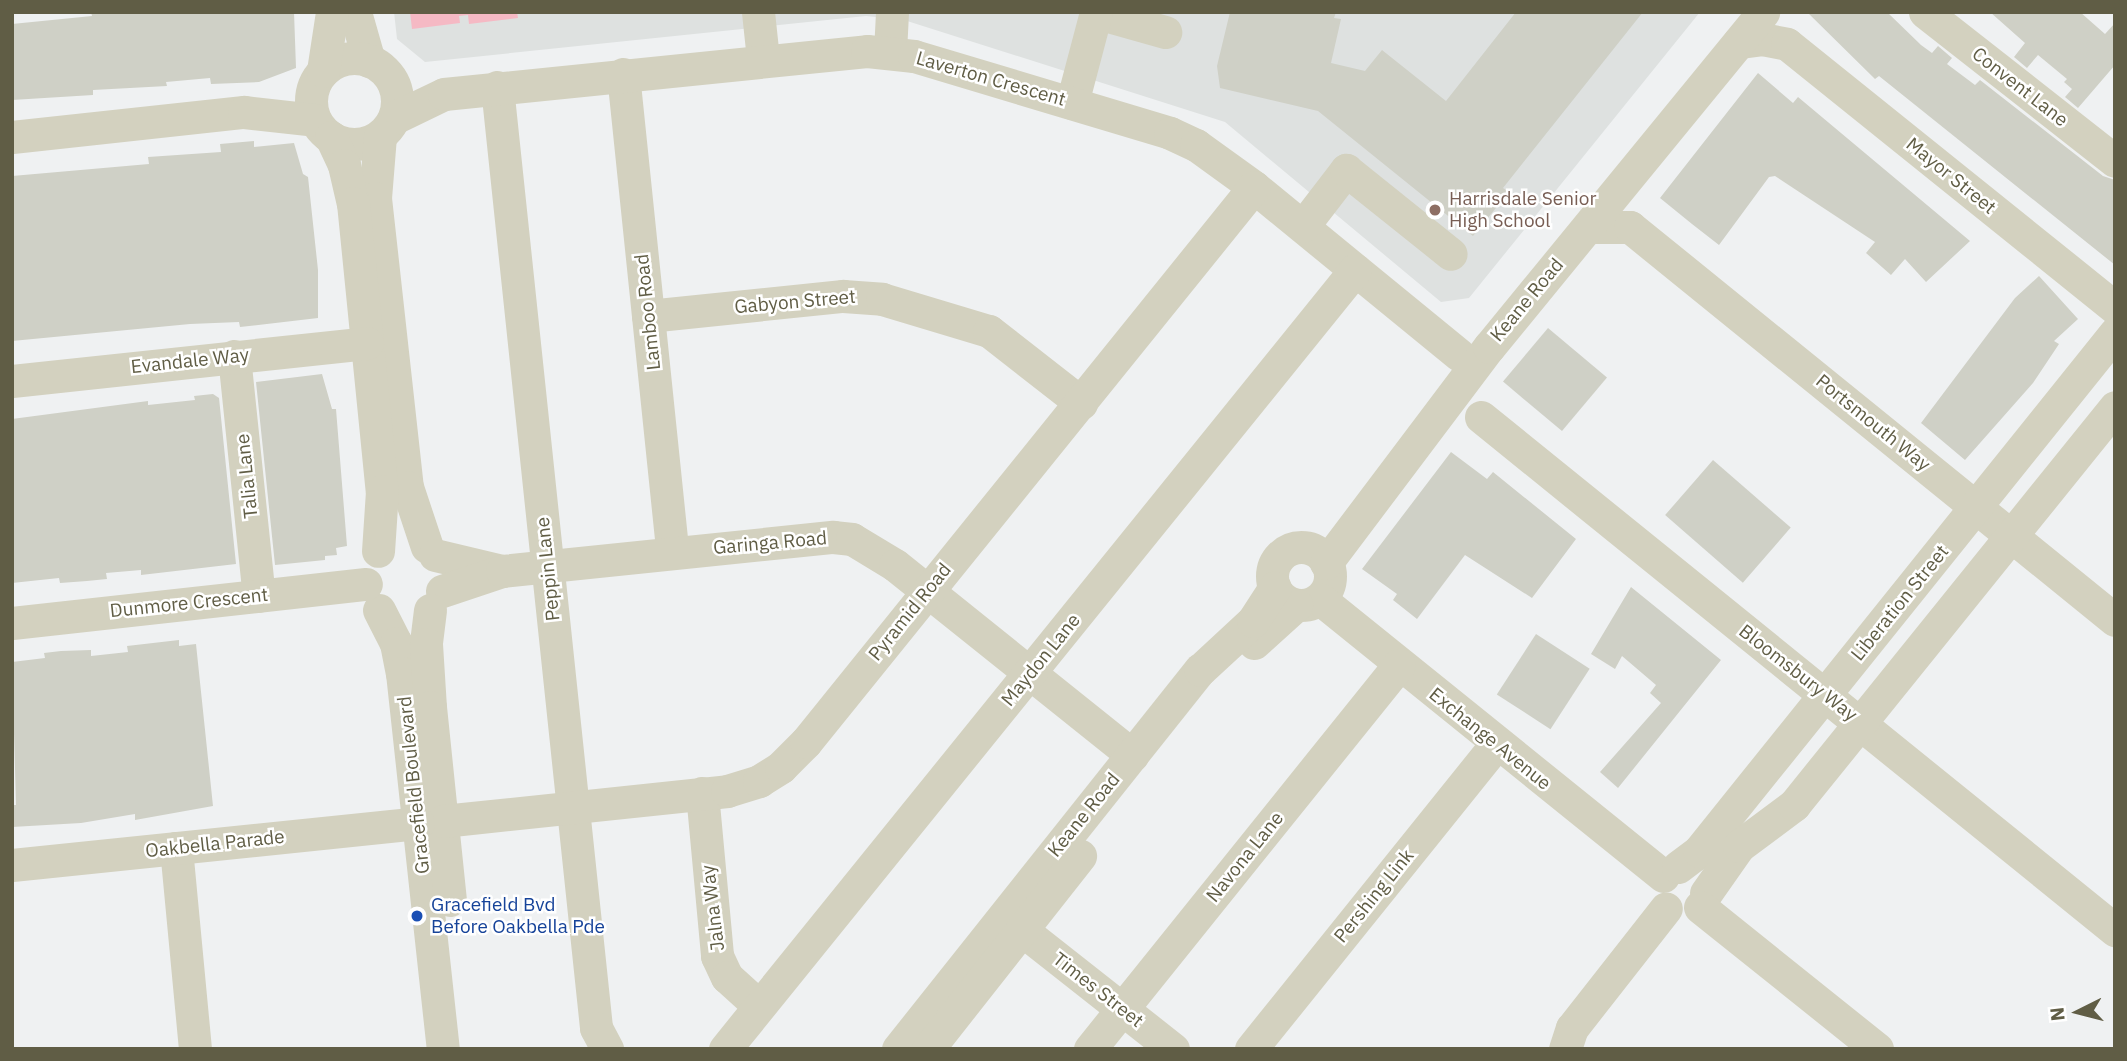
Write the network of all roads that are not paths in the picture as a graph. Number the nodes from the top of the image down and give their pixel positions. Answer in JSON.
{"nodes":[{"id":1,"x":332,"y":12,"type":"edge"},
{"id":2,"x":355,"y":12,"type":"edge"},
{"id":3,"x":758,"y":12,"type":"edge"},
{"id":4,"x":892,"y":12,"type":"edge"},
{"id":5,"x":1763,"y":12,"type":"edge"},
{"id":6,"x":1925,"y":12,"type":"edge"},
{"id":7,"x":1097,"y":13,"type":"edge"},
{"id":8,"x":1738,"y":27,"type":"edge"},
{"id":9,"x":1784,"y":28,"type":"edge"},
{"id":10,"x":1165,"y":32,"type":"dead end"},
{"id":11,"x":890,"y":52,"type":"junction"},
{"id":12,"x":763,"y":60,"type":"junction"},
{"id":13,"x":380,"y":69,"type":"junction"},
{"id":14,"x":623,"y":74,"type":"junction"},
{"id":15,"x":497,"y":88,"type":"junction"},
{"id":16,"x":444,"y":94,"type":"junction"},
{"id":17,"x":1072,"y":103,"type":"junction"},
{"id":18,"x":320,"y":105,"type":"junction"},
{"id":19,"x":387,"y":127,"type":"junction"},
{"id":20,"x":12,"y":137,"type":"edge"},
{"id":21,"x":2115,"y":161,"type":"edge"},
{"id":22,"x":1623,"y":184,"type":"junction"},
{"id":23,"x":1254,"y":187,"type":"junction"},
{"id":24,"x":1303,"y":226,"type":"junction"},
{"id":25,"x":1589,"y":227,"type":"junction"},
{"id":26,"x":1630,"y":227,"type":"junction"},
{"id":27,"x":1451,"y":254,"type":"dead end"},
{"id":28,"x":1354,"y":270,"type":"junction"},
{"id":29,"x":2115,"y":308,"type":"edge"},
{"id":30,"x":648,"y":316,"type":"junction"},
{"id":31,"x":2115,"y":332,"type":"edge"},
{"id":32,"x":367,"y":343,"type":"junction"},
{"id":33,"x":234,"y":356,"type":"junction"},
{"id":34,"x":1467,"y":360,"type":"junction"},
{"id":35,"x":12,"y":381,"type":"edge"},
{"id":36,"x":1081,"y":403,"type":"junction"},
{"id":37,"x":2115,"y":407,"type":"edge"},
{"id":38,"x":1437,"y":414,"type":"junction"},
{"id":39,"x":1481,"y":417,"type":"junction"},
{"id":40,"x":1976,"y":508,"type":"junction"},
{"id":41,"x":2010,"y":536,"type":"junction"},
{"id":42,"x":378,"y":551,"type":"junction"},
{"id":43,"x":431,"y":551,"type":"junction"},
{"id":44,"x":672,"y":551,"type":"junction"},
{"id":45,"x":1319,"y":556,"type":"junction"},
{"id":46,"x":548,"y":565,"type":"junction"},
{"id":47,"x":502,"y":571,"type":"junction"},
{"id":48,"x":927,"y":591,"type":"junction"},
{"id":49,"x":259,"y":596,"type":"junction"},
{"id":50,"x":372,"y":597,"type":"junction"},
{"id":51,"x":1297,"y":597,"type":"junction"},
{"id":52,"x":437,"y":600,"type":"junction"},
{"id":53,"x":2115,"y":620,"type":"edge"},
{"id":54,"x":12,"y":623,"type":"edge"},
{"id":55,"x":1399,"y":665,"type":"junction"},
{"id":56,"x":1031,"y":673,"type":"junction"},
{"id":57,"x":1825,"y":695,"type":"junction"},
{"id":58,"x":418,"y":708,"type":"junction"},
{"id":59,"x":1861,"y":723,"type":"junction"},
{"id":60,"x":1496,"y":744,"type":"junction"},
{"id":61,"x":1132,"y":755,"type":"junction"},
{"id":62,"x":702,"y":793,"type":"junction"},
{"id":63,"x":572,"y":805,"type":"junction"},
{"id":64,"x":430,"y":822,"type":"junction"},
{"id":65,"x":176,"y":848,"type":"junction"},
{"id":66,"x":12,"y":865,"type":"edge"},
{"id":67,"x":1669,"y":883,"type":"junction"},
{"id":68,"x":1703,"y":900,"type":"junction"},
{"id":69,"x":2115,"y":930,"type":"edge"},
{"id":70,"x":1023,"y":931,"type":"junction"},
{"id":71,"x":759,"y":1006,"type":"junction"},
{"id":72,"x":1122,"y":1009,"type":"junction"},
{"id":73,"x":1865,"y":1045,"type":"edge"},
{"id":74,"x":195,"y":1049,"type":"edge"},
{"id":75,"x":443,"y":1049,"type":"edge"},
{"id":76,"x":465,"y":1049,"type":"edge"},
{"id":77,"x":607,"y":1049,"type":"edge"},
{"id":78,"x":725,"y":1049,"type":"edge"},
{"id":79,"x":898,"y":1049,"type":"edge"},
{"id":80,"x":928,"y":1049,"type":"edge"},
{"id":81,"x":1090,"y":1049,"type":"edge"},
{"id":82,"x":1173,"y":1049,"type":"edge"},
{"id":83,"x":1251,"y":1049,"type":"edge"},
{"id":84,"x":1565,"y":1049,"type":"edge"}],
"edges":[{"from":1,"to":18,"type":"street"},
{"from":2,"to":13,"type":"street"},
{"from":3,"to":12,"type":"street"},
{"from":4,"to":11,"type":"street"},
{"from":5,"to":8,"type":"street","name":"Keane Road"},
{"from":6,"to":21,"type":"street","name":"Convent Lane"},
{"from":7,"to":10,"type":"street"},
{"from":7,"to":17,"type":"street"},
{"from":8,"to":9,"type":"street","name":"Mayor Street"},
{"from":8,"to":22,"type":"street","name":"Keane Road"},
{"from":8,"to":34,"type":"street","name":"Keane Road"},
{"from":9,"to":29,"type":"street","name":"Mayor Street"},
{"from":11,"to":12,"type":"street","name":"Laverton Crescent"},
{"from":11,"to":17,"type":"street","name":"Laverton Crescent"},
{"from":12,"to":14,"type":"street","name":"Laverton Crescent"},
{"from":13,"to":16,"type":"street","name":"Laverton Crescent"},
{"from":13,"to":18,"type":"street"},
{"from":13,"to":19,"type":"street"},
{"from":14,"to":15,"type":"street","name":"Laverton Crescent"},
{"from":14,"to":30,"type":"street","name":"Lamboo Road"},
{"from":15,"to":16,"type":"street","name":"Laverton Crescent"},
{"from":15,"to":46,"type":"street","name":"Peppin Lane"},
{"from":16,"to":19,"type":"street","name":"Laverton Crescent"},
{"from":17,"to":23,"type":"street","name":"Laverton Crescent"},
{"from":18,"to":19,"type":"street"},
{"from":18,"to":20,"type":"street"},
{"from":18,"to":32,"type":"street"},
{"from":19,"to":43,"type":"street"},
{"from":22,"to":25,"type":"street","name":"Keane Road"},
{"from":22,"to":26,"type":"street"},
{"from":23,"to":24,"type":"street","name":"Laverton Crescent"},
{"from":23,"to":36,"type":"street","name":"Pyramid Road"},
{"from":24,"to":27,"type":"street"},
{"from":24,"to":28,"type":"street","name":"Laverton Crescent"},
{"from":25,"to":26,"type":"street"},
{"from":25,"to":34,"type":"street","name":"Keane Road"},
{"from":26,"to":40,"type":"street","name":"Portsmouth Way"},
{"from":28,"to":34,"type":"street","name":"Laverton Crescent"},
{"from":28,"to":56,"type":"street","name":"Maydon Lane"},
{"from":30,"to":36,"type":"street","name":"Gabyon Street"},
{"from":30,"to":44,"type":"street","name":"Lamboo Road"},
{"from":31,"to":40,"type":"street","name":"Liberation Street"},
{"from":32,"to":33,"type":"street","name":"Evandale Way"},
{"from":32,"to":42,"type":"street"},
{"from":33,"to":35,"type":"street","name":"Evandale Way"},
{"from":33,"to":49,"type":"street","name":"Talia Lane"},
{"from":34,"to":38,"type":"street","name":"Keane Road"},
{"from":34,"to":39,"type":"street"},
{"from":34,"to":45,"type":"street","name":"Keane Road"},
{"from":36,"to":48,"type":"street","name":"Pyramid Road"},
{"from":37,"to":41,"type":"street"},
{"from":38,"to":39,"type":"street"},
{"from":38,"to":45,"type":"street","name":"Keane Road"},
{"from":39,"to":57,"type":"street","name":"Bloomsbury Way"},
{"from":40,"to":41,"type":"street","name":"Portsmouth Way"},
{"from":40,"to":57,"type":"street","name":"Liberation Street"},
{"from":41,"to":53,"type":"street","name":"Portsmouth Way"},
{"from":41,"to":59,"type":"street"},
{"from":42,"to":43,"type":"street"},
{"from":42,"to":50,"type":"street"},
{"from":43,"to":47,"type":"street","name":"Garinga Road"},
{"from":43,"to":52,"type":"street"},
{"from":44,"to":46,"type":"street","name":"Garinga Road"},
{"from":44,"to":48,"type":"street","name":"Garinga Road"},
{"from":45,"to":51,"type":"street","name":"Keane Road"},
{"from":45,"to":51,"type":"street","name":"Keane Road"},
{"from":46,"to":47,"type":"street","name":"Garinga Road"},
{"from":46,"to":63,"type":"street","name":"Peppin Lane"},
{"from":47,"to":52,"type":"street","name":"Garinga Road"},
{"from":48,"to":56,"type":"street","name":"Garinga Road"},
{"from":48,"to":62,"type":"street","name":"Pyramid Road"},
{"from":49,"to":50,"type":"street","name":"Dunmore Crescent"},
{"from":49,"to":54,"type":"street","name":"Dunmore Crescent"},
{"from":50,"to":52,"type":"street"},
{"from":50,"to":58,"type":"street","name":"Gracefield Boulevard"},
{"from":51,"to":55,"type":"street","name":"Exchange Avenue"},
{"from":51,"to":61,"type":"street","name":"Keane Road"},
{"from":51,"to":70,"type":"street","name":"Keane Road"},
{"from":52,"to":58,"type":"street","name":"Gracefield Boulevard"},
{"from":55,"to":60,"type":"street","name":"Exchange Avenue"},
{"from":55,"to":72,"type":"street","name":"Navona Lane"},
{"from":56,"to":61,"type":"street","name":"Garinga Road"},
{"from":56,"to":71,"type":"street","name":"Maydon Lane"},
{"from":57,"to":59,"type":"street","name":"Bloomsbury Way"},
{"from":57,"to":67,"type":"street","name":"Liberation Street"},
{"from":58,"to":64,"type":"street","name":"Gracefield Boulevard"},
{"from":59,"to":68,"type":"street"},
{"from":59,"to":69,"type":"street","name":"Bloomsbury Way"},
{"from":60,"to":67,"type":"street","name":"Exchange Avenue"},
{"from":60,"to":83,"type":"street","name":"Pershing Link"},
{"from":61,"to":79,"type":"street","name":"Keane Road"},
{"from":62,"to":63,"type":"street","name":"Pyramid Road"},
{"from":62,"to":71,"type":"street","name":"Jalna Way"},
{"from":63,"to":64,"type":"street","name":"Pyramid Road"},
{"from":63,"to":77,"type":"street","name":"Peppin Lane"},
{"from":64,"to":65,"type":"street","name":"Oakbella Parade"},
{"from":64,"to":75,"type":"street","name":"Gracefield Boulevard"},
{"from":64,"to":76,"type":"street","name":"Gracefield Boulevard"},
{"from":65,"to":66,"type":"street","name":"Oakbella Parade"},
{"from":65,"to":74,"type":"street"},
{"from":67,"to":68,"type":"street"},
{"from":67,"to":68,"type":"street","name":"Exchange Avenue"},
{"from":67,"to":84,"type":"street","name":"Liberation Street"},
{"from":68,"to":73,"type":"street"},
{"from":70,"to":72,"type":"street","name":"Times Street"},
{"from":70,"to":80,"type":"street","name":"Keane Road"},
{"from":71,"to":78,"type":"street","name":"Maydon Lane"},
{"from":72,"to":81,"type":"street","name":"Navona Lane"},
{"from":72,"to":82,"type":"street","name":"Times Street"}]}
